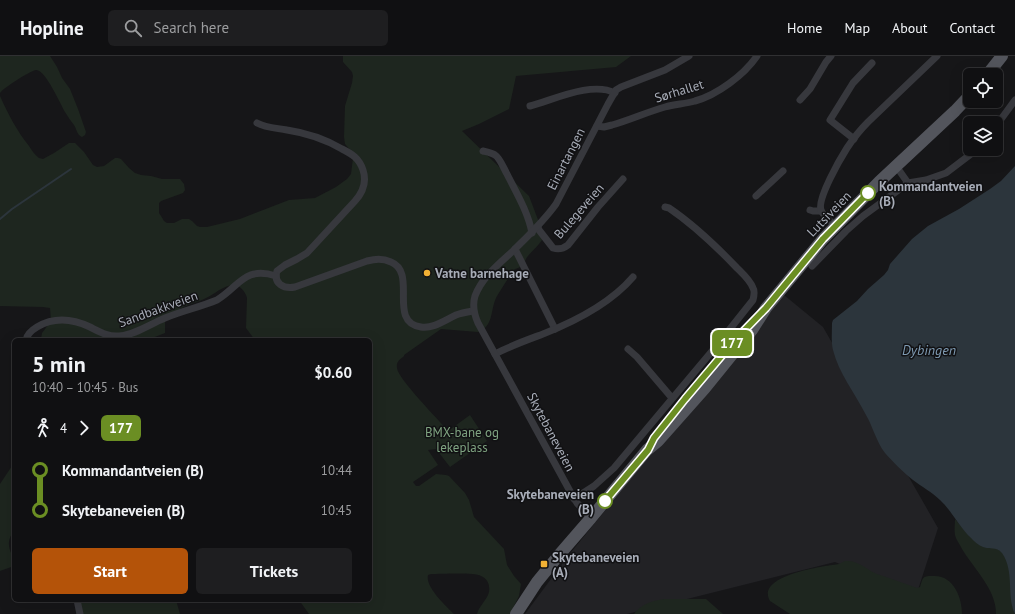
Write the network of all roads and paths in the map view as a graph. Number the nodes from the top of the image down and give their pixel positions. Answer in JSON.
{"nodes":[{"id":1,"x":689,"y":56,"type":"edge"},
{"id":2,"x":757,"y":56,"type":"edge"},
{"id":3,"x":831,"y":56,"type":"edge"},
{"id":4,"x":937,"y":56,"type":"edge"},
{"id":5,"x":1002,"y":56,"type":"edge"},
{"id":6,"x":872,"y":63,"type":"dead end"},
{"id":7,"x":993,"y":68,"type":"edge"},
{"id":8,"x":615,"y":92,"type":"junction"},
{"id":9,"x":800,"y":100,"type":"dead end"},
{"id":10,"x":1015,"y":100,"type":"edge"},
{"id":11,"x":963,"y":102,"type":"edge"},
{"id":12,"x":530,"y":106,"type":"dead end"},
{"id":13,"x":1003,"y":116,"type":"edge"},
{"id":14,"x":257,"y":123,"type":"dead end"},
{"id":15,"x":597,"y":126,"type":"junction"},
{"id":16,"x":854,"y":139,"type":"junction"},
{"id":17,"x":483,"y":151,"type":"dead end"},
{"id":18,"x":968,"y":156,"type":"edge"},
{"id":19,"x":896,"y":166,"type":"junction"},
{"id":20,"x":783,"y":171,"type":"dead end"},
{"id":21,"x":623,"y":179,"type":"dead end"},
{"id":22,"x":908,"y":183,"type":"junction"},
{"id":23,"x":756,"y":196,"type":"dead end"},
{"id":24,"x":665,"y":207,"type":"dead end"},
{"id":25,"x":810,"y":210,"type":"dead end"},
{"id":26,"x":821,"y":211,"type":"junction"},
{"id":27,"x":835,"y":226,"type":"junction"},
{"id":28,"x":538,"y":227,"type":"junction"},
{"id":29,"x":532,"y":232,"type":"junction"},
{"id":30,"x":515,"y":249,"type":"junction"},
{"id":31,"x":812,"y":266,"type":"dead end"},
{"id":32,"x":276,"y":276,"type":"junction"},
{"id":33,"x":633,"y":277,"type":"dead end"},
{"id":34,"x":474,"y":311,"type":"junction"},
{"id":35,"x":555,"y":329,"type":"junction"},
{"id":36,"x":26,"y":338,"type":"edge"},
{"id":37,"x":628,"y":349,"type":"dead end"},
{"id":38,"x":495,"y":354,"type":"junction"},
{"id":39,"x":672,"y":398,"type":"junction"},
{"id":40,"x":574,"y":498,"type":"junction"},
{"id":41,"x":591,"y":518,"type":"junction"},
{"id":42,"x":77,"y":602,"type":"edge"},
{"id":43,"x":80,"y":614,"type":"edge"},
{"id":44,"x":516,"y":614,"type":"edge"}],
"edges":[{"from":1,"to":8,"type":"street"},
{"from":2,"to":15,"type":"street","name":"Sørhallet"},
{"from":3,"to":9,"type":"street"},
{"from":4,"to":16,"type":"street"},
{"from":5,"to":7,"type":"main road"},
{"from":6,"to":16,"type":"street"},
{"from":8,"to":12,"type":"street"},
{"from":8,"to":15,"type":"street","name":"Einartangen"},
{"from":10,"to":13,"type":"street"},
{"from":11,"to":19,"type":"main road","name":"Lutsiveien"},
{"from":14,"to":32,"type":"street"},
{"from":15,"to":28,"type":"street","name":"Einartangen"},
{"from":16,"to":26,"type":"street"},
{"from":17,"to":29,"type":"street"},
{"from":18,"to":22,"type":"street"},
{"from":19,"to":22,"type":"street"},
{"from":19,"to":27,"type":"main road","name":"Lutsiveien"},
{"from":20,"to":23,"type":"street"},
{"from":21,"to":28,"type":"street","name":"Bulegeveien"},
{"from":22,"to":31,"type":"street"},
{"from":24,"to":39,"type":"street"},
{"from":25,"to":26,"type":"street"},
{"from":26,"to":27,"type":"street"},
{"from":27,"to":41,"type":"main road","name":"Lutsiveien"},
{"from":28,"to":29,"type":"street","name":"Einartangen"},
{"from":29,"to":30,"type":"street","name":"Einartangen"},
{"from":30,"to":34,"type":"street","name":"Einartangen"},
{"from":30,"to":35,"type":"street"},
{"from":32,"to":34,"type":"street"},
{"from":32,"to":36,"type":"street","name":"Sandbakkveien"},
{"from":33,"to":35,"type":"street"},
{"from":34,"to":38,"type":"street","name":"Skytebaneveien"},
{"from":35,"to":38,"type":"street"},
{"from":37,"to":39,"type":"street"},
{"from":38,"to":40,"type":"street","name":"Skytebaneveien"},
{"from":39,"to":40,"type":"street"},
{"from":40,"to":41,"type":"street","name":"Skytebaneveien"},
{"from":41,"to":44,"type":"main road","name":"Lutsiveien"},
{"from":42,"to":43,"type":"street"}]}
